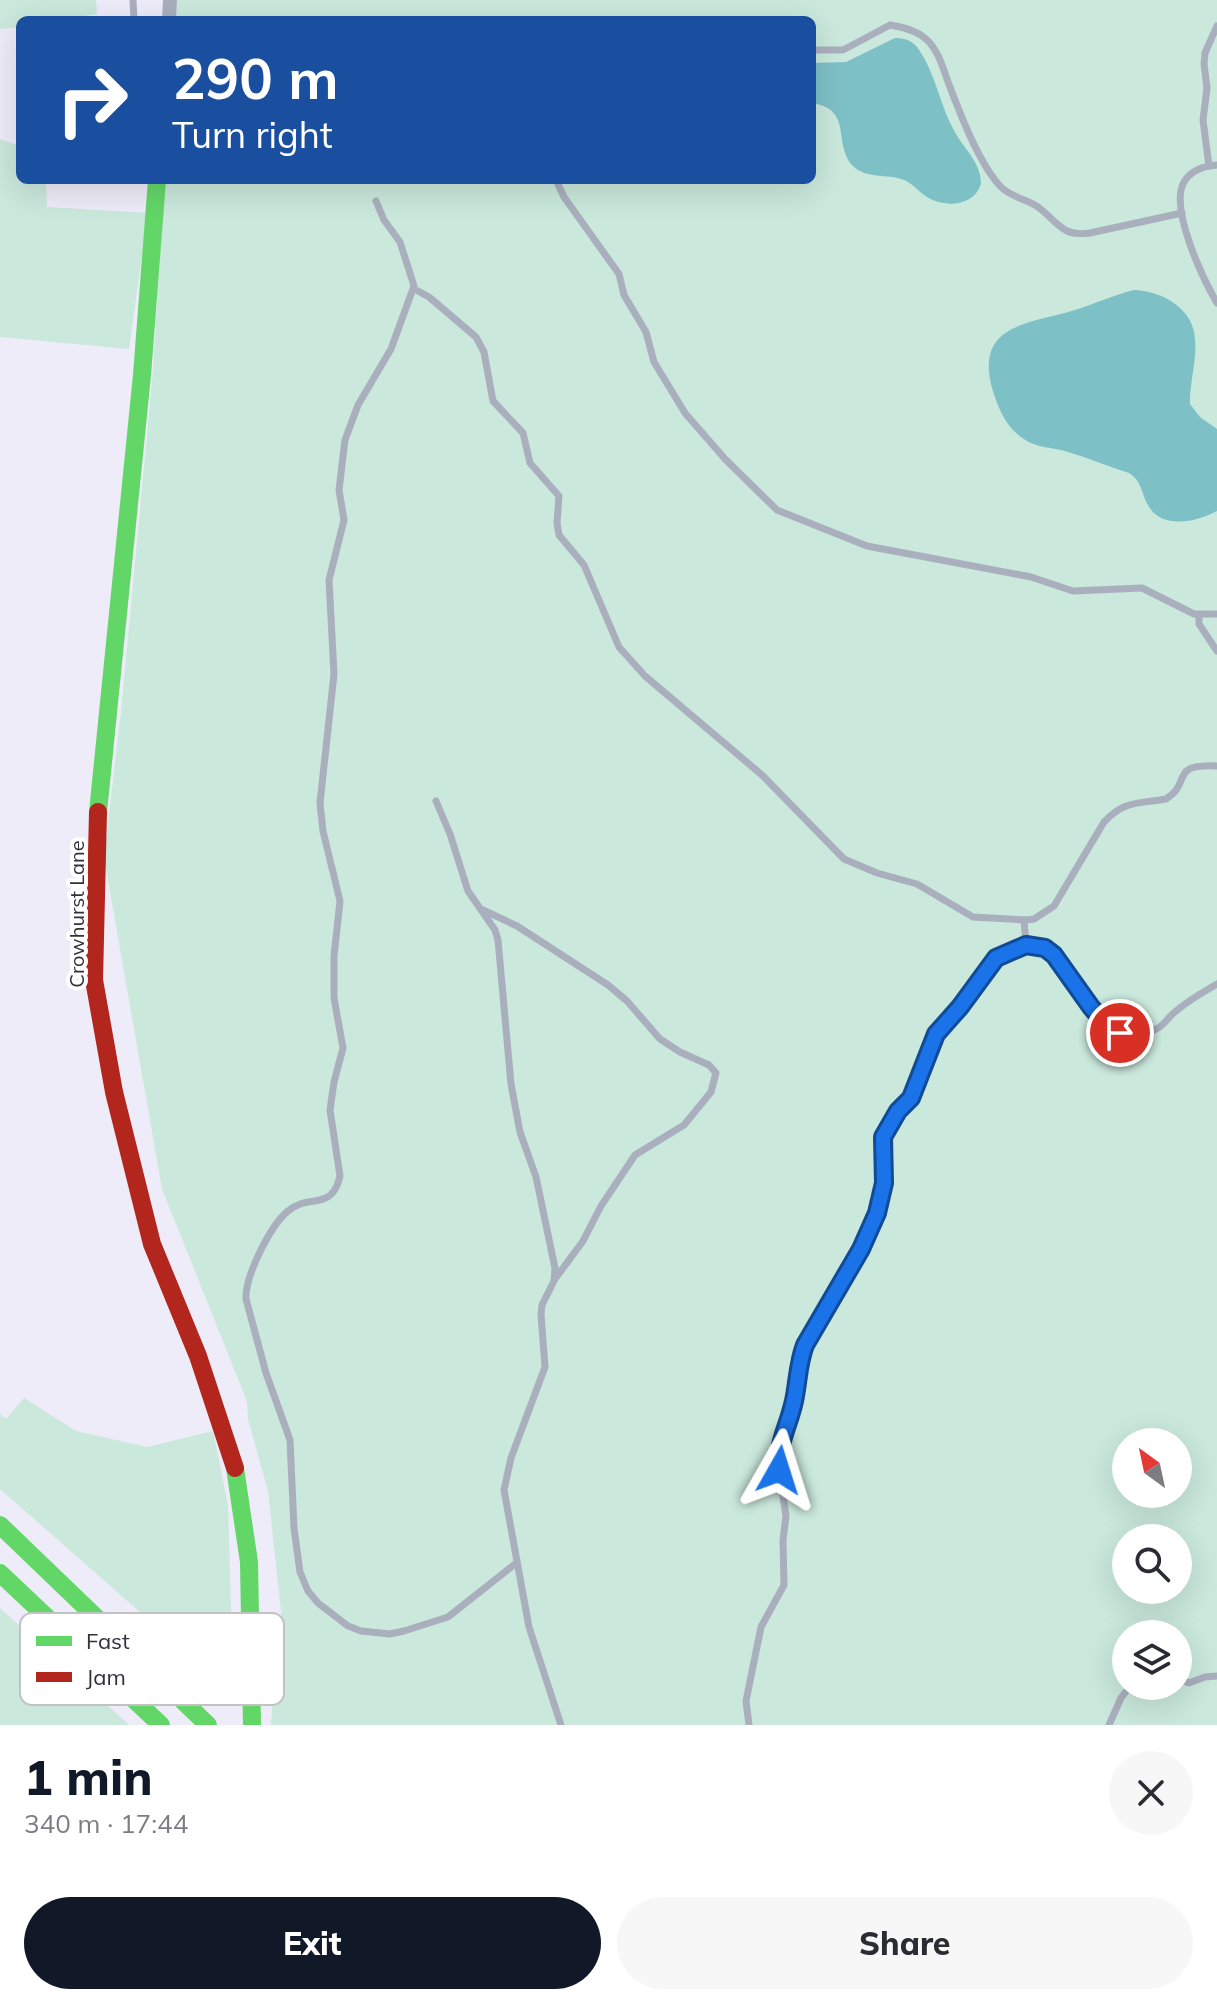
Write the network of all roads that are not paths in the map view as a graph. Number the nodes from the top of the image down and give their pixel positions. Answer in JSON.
{"nodes":[{"id":1,"x":1217,"y":26,"type":"edge"},
{"id":2,"x":816,"y":50,"type":"edge"},
{"id":3,"x":1213,"y":165,"type":"edge"},
{"id":4,"x":157,"y":184,"type":"edge"},
{"id":5,"x":558,"y":184,"type":"edge"},
{"id":6,"x":376,"y":201,"type":"dead end"},
{"id":7,"x":1182,"y":213,"type":"junction"},
{"id":8,"x":418,"y":291,"type":"dead end"},
{"id":9,"x":1217,"y":303,"type":"edge"},
{"id":10,"x":1217,"y":614,"type":"edge"},
{"id":11,"x":1199,"y":615,"type":"junction"},
{"id":12,"x":1217,"y":651,"type":"edge"},
{"id":13,"x":1217,"y":766,"type":"edge"},
{"id":14,"x":436,"y":801,"type":"dead end"},
{"id":15,"x":480,"y":908,"type":"junction"},
{"id":16,"x":1024,"y":920,"type":"junction"},
{"id":17,"x":1026,"y":945,"type":"junction"},
{"id":18,"x":1217,"y":984,"type":"edge"},
{"id":19,"x":554,"y":1281,"type":"junction"},
{"id":20,"x":0,"y":1525,"type":"edge"},
{"id":21,"x":515,"y":1564,"type":"dead end"},
{"id":22,"x":0,"y":1573,"type":"edge"},
{"id":23,"x":42,"y":1613,"type":"edge"},
{"id":24,"x":92,"y":1613,"type":"edge"},
{"id":25,"x":250,"y":1613,"type":"edge"},
{"id":26,"x":1217,"y":1676,"type":"edge"},
{"id":27,"x":1192,"y":1682,"type":"edge"},
{"id":28,"x":1120,"y":1700,"type":"edge"},
{"id":29,"x":140,"y":1705,"type":"edge"},
{"id":30,"x":187,"y":1705,"type":"edge"},
{"id":31,"x":253,"y":1705,"type":"edge"},
{"id":32,"x":161,"y":1725,"type":"edge"},
{"id":33,"x":208,"y":1725,"type":"edge"},
{"id":34,"x":252,"y":1725,"type":"edge"},
{"id":35,"x":561,"y":1725,"type":"edge"},
{"id":36,"x":749,"y":1725,"type":"edge"},
{"id":37,"x":1109,"y":1725,"type":"edge"}],
"edges":[{"from":1,"to":3,"type":"lane"},
{"from":2,"to":7,"type":"lane"},
{"from":3,"to":7,"type":"lane"},
{"from":4,"to":25,"type":"main road","name":"Crowhurst Lane"},
{"from":5,"to":11,"type":"lane"},
{"from":6,"to":21,"type":"lane"},
{"from":7,"to":9,"type":"lane"},
{"from":8,"to":16,"type":"lane"},
{"from":10,"to":11,"type":"lane"},
{"from":11,"to":12,"type":"lane"},
{"from":13,"to":16,"type":"lane"},
{"from":14,"to":15,"type":"lane"},
{"from":15,"to":19,"type":"lane"},
{"from":15,"to":19,"type":"lane"},
{"from":16,"to":17,"type":"lane"},
{"from":17,"to":18,"type":"lane"},
{"from":17,"to":36,"type":"lane"},
{"from":19,"to":35,"type":"lane"},
{"from":20,"to":24,"type":"main road"},
{"from":22,"to":23,"type":"main road"},
{"from":26,"to":27,"type":"lane"},
{"from":28,"to":37,"type":"lane"},
{"from":29,"to":32,"type":"main road"},
{"from":30,"to":33,"type":"main road"},
{"from":31,"to":34,"type":"main road","name":"Crowhurst Lane"}]}
